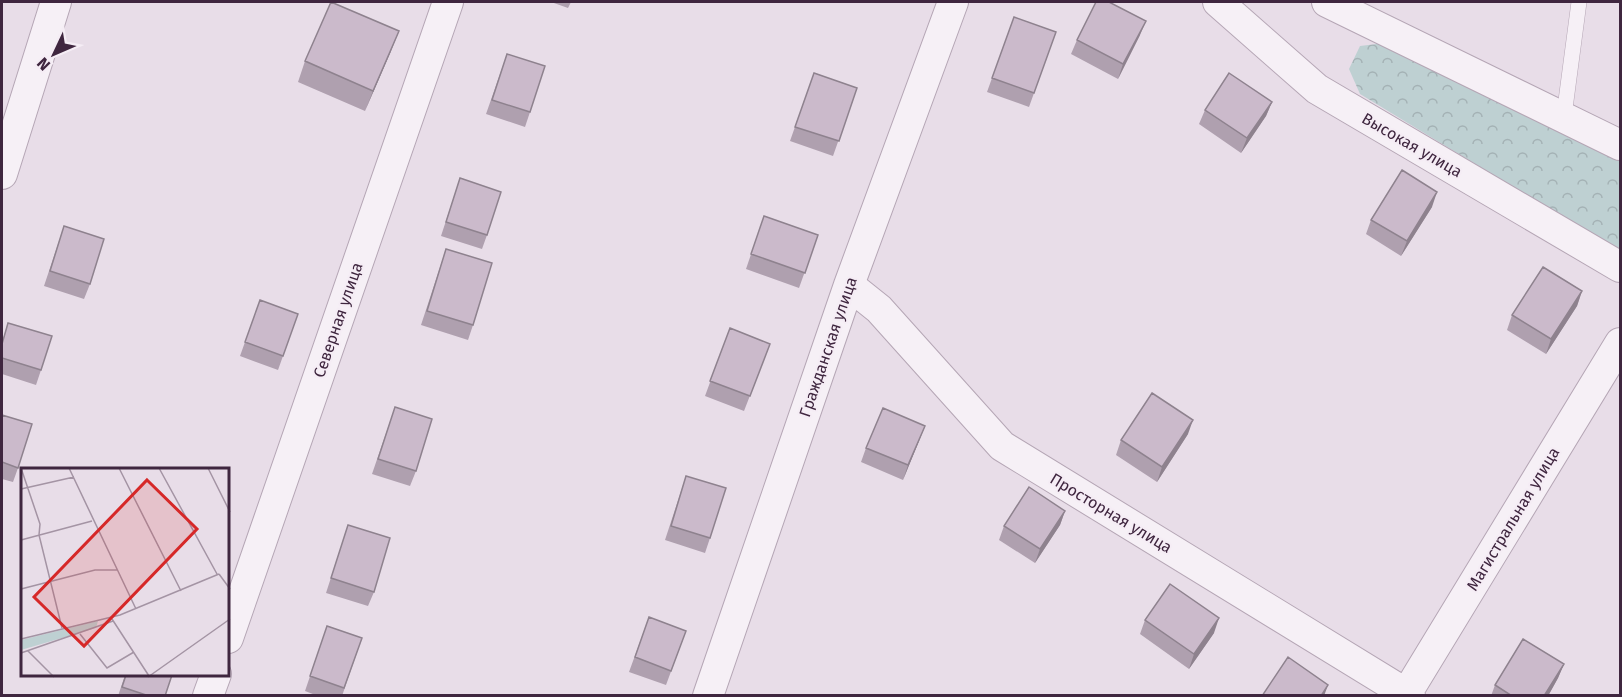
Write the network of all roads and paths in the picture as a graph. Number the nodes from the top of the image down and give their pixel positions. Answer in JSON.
{"nodes":[{"id":1,"x":56,"y":2,"type":"edge"},
{"id":2,"x":448,"y":2,"type":"edge"},
{"id":3,"x":953,"y":2,"type":"edge"},
{"id":4,"x":1327,"y":2,"type":"edge"},
{"id":5,"x":1579,"y":2,"type":"edge"},
{"id":6,"x":1224,"y":3,"type":"edge"},
{"id":7,"x":1564,"y":116,"type":"junction"},
{"id":8,"x":1620,"y":145,"type":"edge"},
{"id":9,"x":2,"y":174,"type":"edge"},
{"id":10,"x":1620,"y":267,"type":"edge"},
{"id":11,"x":849,"y":285,"type":"junction"},
{"id":12,"x":1620,"y":343,"type":"edge"},
{"id":13,"x":230,"y":632,"type":"edge"},
{"id":14,"x":216,"y":676,"type":"edge"},
{"id":15,"x":1407,"y":695,"type":"edge"},
{"id":16,"x":208,"y":696,"type":"edge"},
{"id":17,"x":708,"y":696,"type":"edge"}],
"edges":[{"from":1,"to":9,"type":"street"},
{"from":2,"to":13,"type":"street","name":"Северная улица"},
{"from":3,"to":11,"type":"street","name":"Гражданская улица"},
{"from":4,"to":7,"type":"street"},
{"from":5,"to":7,"type":"lane"},
{"from":6,"to":10,"type":"street","name":"Высокая улица"},
{"from":7,"to":8,"type":"street"},
{"from":11,"to":15,"type":"street","name":"Просторная улица"},
{"from":11,"to":17,"type":"street","name":"Гражданская улица"},
{"from":12,"to":15,"type":"street","name":"Магистральная улица"},
{"from":14,"to":16,"type":"street"}]}
